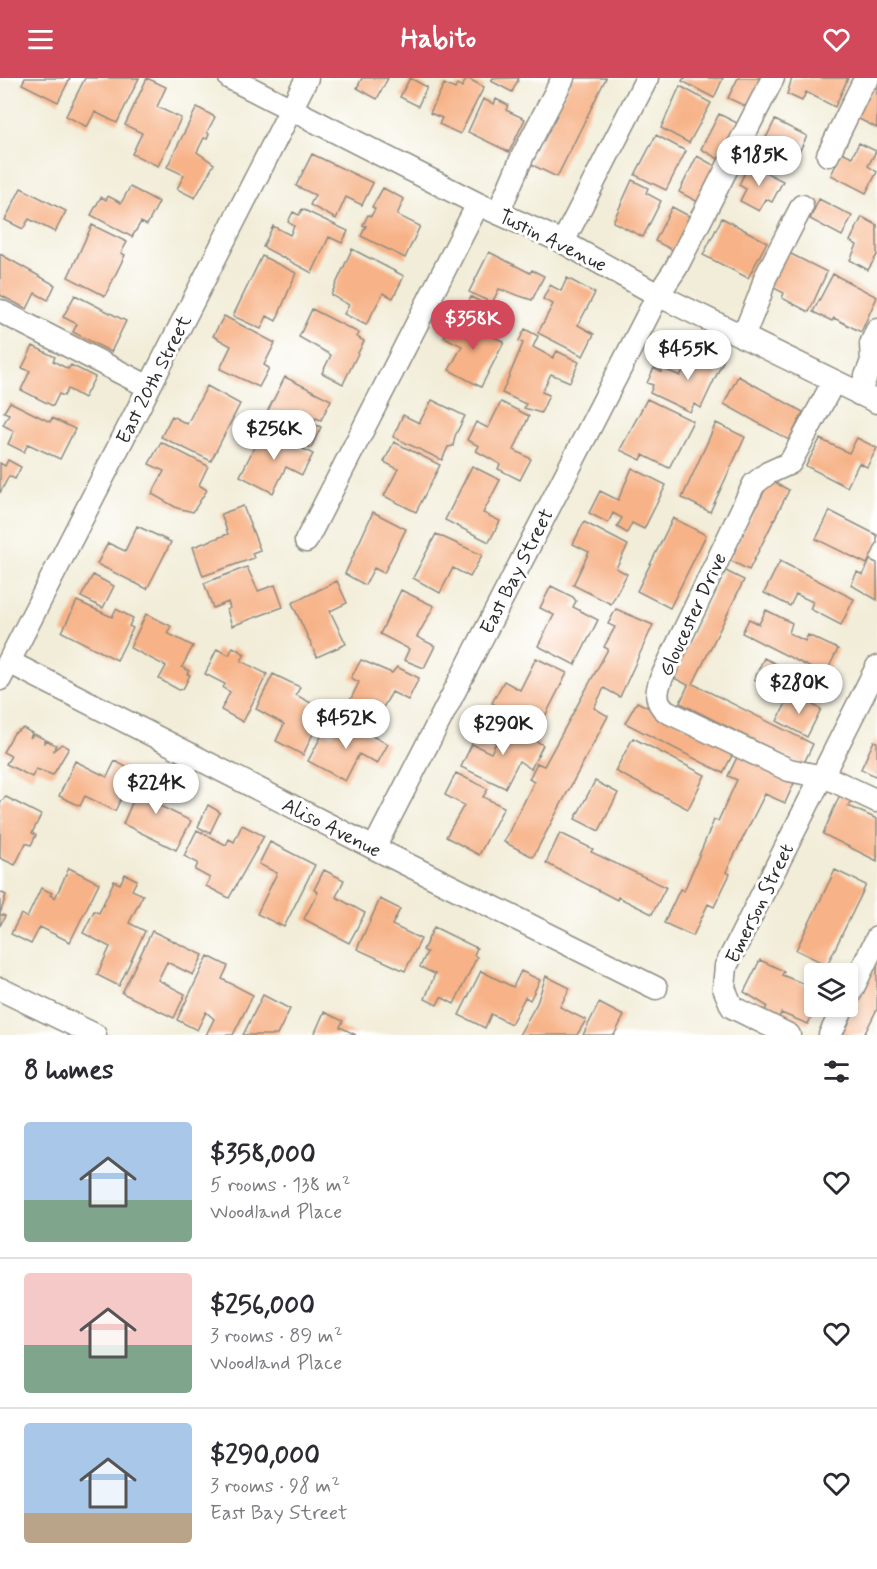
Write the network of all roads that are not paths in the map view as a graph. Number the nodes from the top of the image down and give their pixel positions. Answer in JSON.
{"nodes":[{"id":1,"x":230,"y":78,"type":"edge"},
{"id":2,"x":307,"y":78,"type":"edge"},
{"id":3,"x":563,"y":78,"type":"edge"},
{"id":4,"x":647,"y":78,"type":"edge"},
{"id":5,"x":774,"y":78,"type":"edge"},
{"id":6,"x":868,"y":78,"type":"edge"},
{"id":7,"x":291,"y":109,"type":"junction"},
{"id":8,"x":828,"y":155,"type":"dead end"},
{"id":9,"x":802,"y":206,"type":"dead end"},
{"id":10,"x":488,"y":208,"type":"junction"},
{"id":11,"x":563,"y":242,"type":"junction"},
{"id":12,"x":658,"y":295,"type":"junction"},
{"id":13,"x":0,"y":311,"type":"edge"},
{"id":14,"x":877,"y":330,"type":"edge"},
{"id":15,"x":742,"y":337,"type":"junction"},
{"id":16,"x":834,"y":381,"type":"junction"},
{"id":17,"x":149,"y":387,"type":"junction"},
{"id":18,"x":868,"y":398,"type":"edge"},
{"id":19,"x":306,"y":541,"type":"dead end"},
{"id":20,"x":877,"y":667,"type":"edge"},
{"id":21,"x":4,"y":670,"type":"edge"},
{"id":22,"x":825,"y":770,"type":"junction"},
{"id":23,"x":877,"y":801,"type":"edge"},
{"id":24,"x":374,"y":848,"type":"junction"},
{"id":25,"x":877,"y":938,"type":"edge"},
{"id":26,"x":858,"y":977,"type":"edge"},
{"id":27,"x":656,"y":988,"type":"dead end"},
{"id":28,"x":0,"y":989,"type":"edge"},
{"id":29,"x":839,"y":1017,"type":"edge"},
{"id":30,"x":95,"y":1035,"type":"edge"},
{"id":31,"x":789,"y":1035,"type":"edge"},
{"id":32,"x":830,"y":1035,"type":"edge"}],
"edges":[{"from":1,"to":7,"type":"street","name":"Tustin Avenue"},
{"from":2,"to":7,"type":"street","name":"East 20th Street"},
{"from":3,"to":10,"type":"street"},
{"from":4,"to":11,"type":"street"},
{"from":5,"to":12,"type":"street","name":"East Bay Street"},
{"from":6,"to":8,"type":"street"},
{"from":7,"to":10,"type":"street","name":"Tustin Avenue"},
{"from":7,"to":17,"type":"street","name":"East 20th Street"},
{"from":9,"to":15,"type":"street"},
{"from":10,"to":11,"type":"street","name":"Tustin Avenue"},
{"from":10,"to":19,"type":"street"},
{"from":11,"to":12,"type":"street","name":"Tustin Avenue"},
{"from":12,"to":15,"type":"street","name":"Tustin Avenue"},
{"from":12,"to":24,"type":"street","name":"East Bay Street"},
{"from":13,"to":17,"type":"street"},
{"from":14,"to":18,"type":"street"},
{"from":15,"to":16,"type":"street","name":"Tustin Avenue"},
{"from":16,"to":18,"type":"street","name":"Tustin Avenue"},
{"from":16,"to":22,"type":"street","name":"Gloucester Drive"},
{"from":17,"to":21,"type":"street","name":"East 20th Street"},
{"from":20,"to":22,"type":"street","name":"Emerson Street"},
{"from":21,"to":24,"type":"street","name":"Aliso Avenue"},
{"from":22,"to":23,"type":"street"},
{"from":22,"to":31,"type":"street","name":"Emerson Street"},
{"from":24,"to":27,"type":"street","name":"Aliso Avenue"},
{"from":25,"to":26,"type":"street"},
{"from":28,"to":30,"type":"street"},
{"from":29,"to":32,"type":"street"}]}
